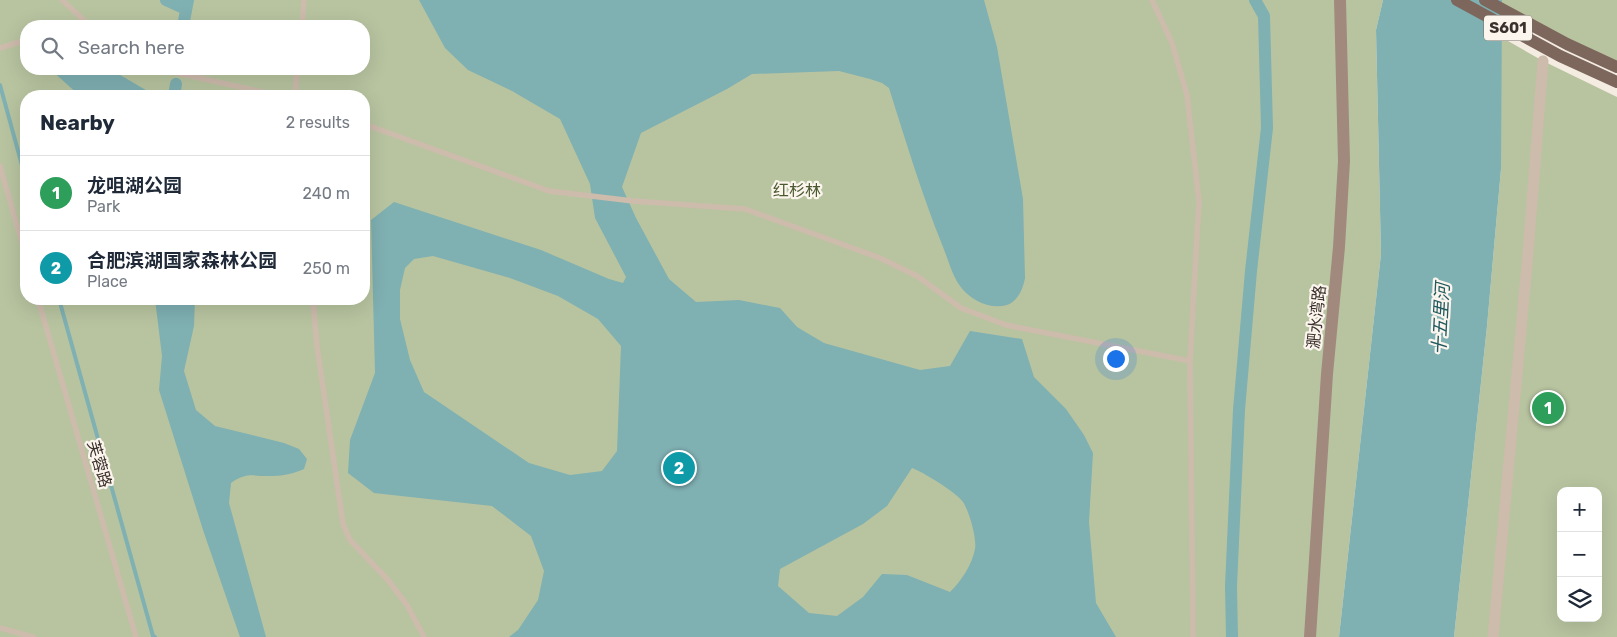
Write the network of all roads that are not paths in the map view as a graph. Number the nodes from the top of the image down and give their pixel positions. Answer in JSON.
{"nodes":[{"id":1,"x":62,"y":0,"type":"edge"},
{"id":2,"x":304,"y":0,"type":"edge"},
{"id":3,"x":1152,"y":0,"type":"edge"},
{"id":4,"x":1340,"y":0,"type":"edge"},
{"id":5,"x":1456,"y":0,"type":"edge"},
{"id":6,"x":1485,"y":0,"type":"edge"},
{"id":7,"x":83,"y":20,"type":"edge"},
{"id":8,"x":302,"y":20,"type":"edge"},
{"id":9,"x":20,"y":42,"type":"edge"},
{"id":10,"x":0,"y":48,"type":"edge"},
{"id":11,"x":1543,"y":61,"type":"dead end"},
{"id":12,"x":1617,"y":68,"type":"edge"},
{"id":13,"x":186,"y":75,"type":"edge"},
{"id":14,"x":297,"y":75,"type":"edge"},
{"id":15,"x":1617,"y":82,"type":"edge"},
{"id":16,"x":254,"y":90,"type":"edge"},
{"id":17,"x":296,"y":90,"type":"edge"},
{"id":18,"x":370,"y":126,"type":"edge"},
{"id":19,"x":0,"y":166,"type":"edge"},
{"id":20,"x":20,"y":236,"type":"edge"},
{"id":21,"x":40,"y":305,"type":"edge"},
{"id":22,"x":314,"y":305,"type":"edge"},
{"id":23,"x":1190,"y":361,"type":"junction"},
{"id":24,"x":0,"y":628,"type":"edge"},
{"id":25,"x":33,"y":637,"type":"edge"},
{"id":26,"x":136,"y":637,"type":"edge"},
{"id":27,"x":424,"y":637,"type":"edge"},
{"id":28,"x":1193,"y":637,"type":"edge"},
{"id":29,"x":1310,"y":637,"type":"edge"},
{"id":30,"x":1493,"y":637,"type":"edge"}],
"edges":[{"from":1,"to":7,"type":"lane"},
{"from":2,"to":8,"type":"lane"},
{"from":3,"to":23,"type":"lane"},
{"from":4,"to":29,"type":"street","name":"淝水湾路"},
{"from":5,"to":15,"type":"main road","number":"S601"},
{"from":6,"to":12,"type":"main road","number":"S601"},
{"from":9,"to":10,"type":"lane"},
{"from":11,"to":30,"type":"street"},
{"from":13,"to":16,"type":"lane"},
{"from":14,"to":17,"type":"lane"},
{"from":18,"to":23,"type":"lane"},
{"from":19,"to":20,"type":"lane"},
{"from":21,"to":26,"type":"lane","name":"芙蓉路"},
{"from":22,"to":27,"type":"lane"},
{"from":23,"to":28,"type":"lane"},
{"from":24,"to":25,"type":"lane"}]}
